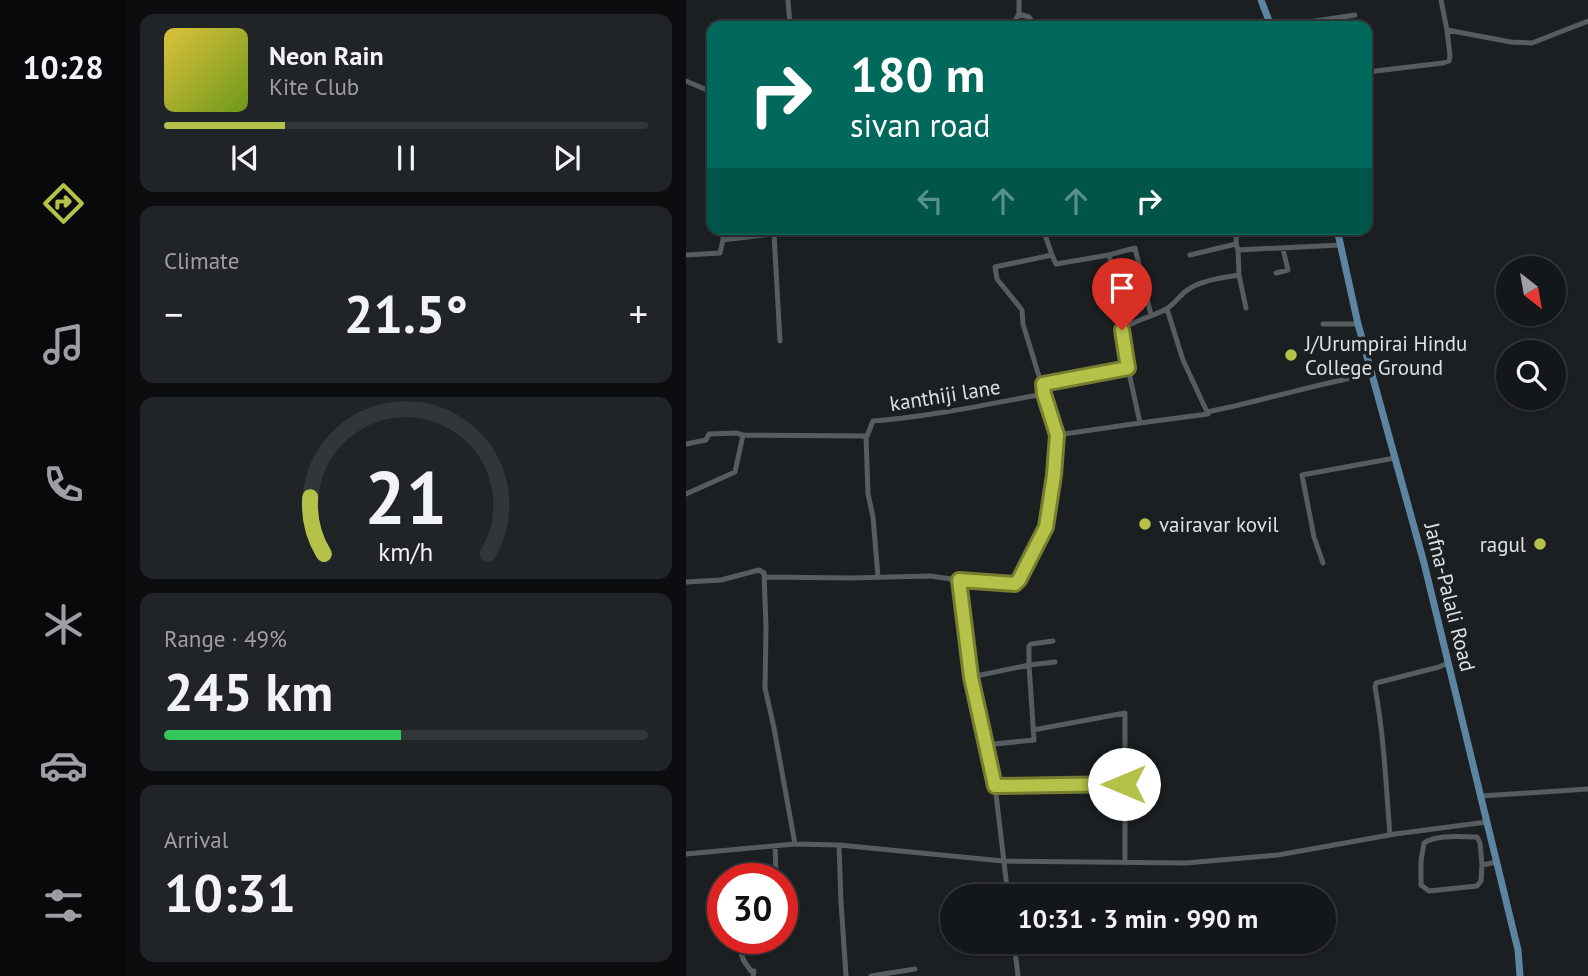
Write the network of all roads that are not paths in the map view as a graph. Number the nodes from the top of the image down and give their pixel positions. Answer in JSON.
{"nodes":[{"id":1,"x":788,"y":0,"type":"edge"},
{"id":2,"x":1019,"y":0,"type":"edge"},
{"id":3,"x":1261,"y":0,"type":"edge"},
{"id":4,"x":1441,"y":0,"type":"edge"},
{"id":5,"x":1019,"y":14,"type":"junction"},
{"id":6,"x":1355,"y":15,"type":"dead end"},
{"id":7,"x":790,"y":21,"type":"edge"},
{"id":8,"x":1015,"y":21,"type":"edge"},
{"id":9,"x":1032,"y":21,"type":"edge"},
{"id":10,"x":1269,"y":21,"type":"edge"},
{"id":11,"x":1315,"y":21,"type":"edge"},
{"id":12,"x":1588,"y":21,"type":"edge"},
{"id":13,"x":1447,"y":30,"type":"junction"},
{"id":14,"x":1372,"y":71,"type":"edge"},
{"id":15,"x":686,"y":81,"type":"edge"},
{"id":16,"x":707,"y":90,"type":"edge"},
{"id":17,"x":723,"y":235,"type":"edge"},
{"id":18,"x":766,"y":235,"type":"edge"},
{"id":19,"x":774,"y":235,"type":"edge"},
{"id":20,"x":1045,"y":235,"type":"edge"},
{"id":21,"x":1237,"y":235,"type":"edge"},
{"id":22,"x":1338,"y":235,"type":"edge"},
{"id":23,"x":723,"y":240,"type":"junction"},
{"id":24,"x":1341,"y":245,"type":"junction"},
{"id":25,"x":1237,"y":247,"type":"junction"},
{"id":26,"x":1283,"y":249,"type":"junction"},
{"id":27,"x":686,"y":255,"type":"edge"},
{"id":28,"x":1110,"y":255,"type":"junction"},
{"id":29,"x":1190,"y":255,"type":"dead end"},
{"id":30,"x":1052,"y":256,"type":"junction"},
{"id":31,"x":1288,"y":270,"type":"junction"},
{"id":32,"x":1298,"y":270,"type":"dead end"},
{"id":33,"x":1276,"y":273,"type":"dead end"},
{"id":34,"x":1239,"y":275,"type":"junction"},
{"id":35,"x":1167,"y":309,"type":"junction"},
{"id":36,"x":1246,"y":309,"type":"dead end"},
{"id":37,"x":1152,"y":315,"type":"junction"},
{"id":38,"x":1127,"y":324,"type":"junction"},
{"id":39,"x":1323,"y":324,"type":"dead end"},
{"id":40,"x":1358,"y":324,"type":"junction"},
{"id":41,"x":780,"y":341,"type":"dead end"},
{"id":42,"x":1128,"y":368,"type":"junction"},
{"id":43,"x":1371,"y":374,"type":"junction"},
{"id":44,"x":1043,"y":384,"type":"junction"},
{"id":45,"x":1044,"y":394,"type":"junction"},
{"id":46,"x":1207,"y":412,"type":"junction"},
{"id":47,"x":1140,"y":423,"type":"junction"},
{"id":48,"x":743,"y":435,"type":"junction"},
{"id":49,"x":1057,"y":435,"type":"junction"},
{"id":50,"x":866,"y":436,"type":"junction"},
{"id":51,"x":686,"y":444,"type":"edge"},
{"id":52,"x":1395,"y":458,"type":"junction"},
{"id":53,"x":686,"y":494,"type":"edge"},
{"id":54,"x":1324,"y":564,"type":"dead end"},
{"id":55,"x":764,"y":577,"type":"junction"},
{"id":56,"x":878,"y":577,"type":"junction"},
{"id":57,"x":959,"y":580,"type":"junction"},
{"id":58,"x":686,"y":582,"type":"edge"},
{"id":59,"x":1053,"y":641,"type":"dead end"},
{"id":60,"x":1055,"y":662,"type":"dead end"},
{"id":61,"x":1448,"y":663,"type":"junction"},
{"id":62,"x":1029,"y":665,"type":"junction"},
{"id":63,"x":971,"y":677,"type":"junction"},
{"id":64,"x":1033,"y":730,"type":"junction"},
{"id":65,"x":985,"y":745,"type":"junction"},
{"id":66,"x":1124,"y":784,"type":"junction"},
{"id":67,"x":995,"y":786,"type":"junction"},
{"id":68,"x":1588,"y":789,"type":"edge"},
{"id":69,"x":1481,"y":796,"type":"junction"},
{"id":70,"x":1487,"y":822,"type":"junction"},
{"id":71,"x":1390,"y":835,"type":"junction"},
{"id":72,"x":795,"y":844,"type":"junction"},
{"id":73,"x":839,"y":845,"type":"junction"},
{"id":74,"x":775,"y":846,"type":"junction"},
{"id":75,"x":686,"y":854,"type":"edge"},
{"id":76,"x":1003,"y":861,"type":"junction"},
{"id":77,"x":1497,"y":862,"type":"junction"},
{"id":78,"x":776,"y":863,"type":"edge"},
{"id":79,"x":1125,"y":863,"type":"junction"},
{"id":80,"x":1482,"y":865,"type":"junction"},
{"id":81,"x":1006,"y":884,"type":"edge"},
{"id":82,"x":741,"y":954,"type":"edge"},
{"id":83,"x":1015,"y":954,"type":"edge"},
{"id":84,"x":915,"y":968,"type":"dead end"},
{"id":85,"x":753,"y":976,"type":"edge"},
{"id":86,"x":846,"y":976,"type":"edge"},
{"id":87,"x":871,"y":976,"type":"edge"},
{"id":88,"x":1018,"y":976,"type":"edge"},
{"id":89,"x":1520,"y":976,"type":"edge"}],
"edges":[{"from":1,"to":7,"type":"street"},
{"from":2,"to":5,"type":"street"},
{"from":3,"to":10,"type":"main road"},
{"from":4,"to":13,"type":"street"},
{"from":5,"to":8,"type":"street"},
{"from":5,"to":9,"type":"street"},
{"from":6,"to":11,"type":"street"},
{"from":12,"to":13,"type":"street"},
{"from":13,"to":14,"type":"street"},
{"from":15,"to":16,"type":"street"},
{"from":17,"to":23,"type":"street"},
{"from":18,"to":23,"type":"street"},
{"from":19,"to":41,"type":"street"},
{"from":20,"to":30,"type":"street"},
{"from":21,"to":25,"type":"street"},
{"from":22,"to":24,"type":"main road","name":"Jafna-Palali Road"},
{"from":23,"to":27,"type":"street"},
{"from":24,"to":26,"type":"street"},
{"from":24,"to":40,"type":"main road","name":"Jafna-Palali Road"},
{"from":25,"to":26,"type":"street"},
{"from":25,"to":29,"type":"street"},
{"from":25,"to":34,"type":"street"},
{"from":26,"to":31,"type":"street"},
{"from":28,"to":30,"type":"street"},
{"from":28,"to":37,"type":"street"},
{"from":28,"to":38,"type":"street"},
{"from":30,"to":44,"type":"street"},
{"from":31,"to":32,"type":"street"},
{"from":31,"to":33,"type":"street"},
{"from":34,"to":35,"type":"street"},
{"from":34,"to":36,"type":"street"},
{"from":35,"to":37,"type":"street"},
{"from":35,"to":46,"type":"street"},
{"from":37,"to":38,"type":"street"},
{"from":38,"to":42,"type":"street"},
{"from":39,"to":40,"type":"street"},
{"from":40,"to":43,"type":"main road","name":"Jafna-Palali Road"},
{"from":42,"to":44,"type":"street"},
{"from":42,"to":47,"type":"street"},
{"from":43,"to":46,"type":"street"},
{"from":43,"to":52,"type":"main road","name":"Jafna-Palali Road"},
{"from":44,"to":45,"type":"street"},
{"from":45,"to":49,"type":"street"},
{"from":45,"to":50,"type":"street","name":"kanthiji lane"},
{"from":46,"to":47,"type":"street"},
{"from":47,"to":49,"type":"street"},
{"from":48,"to":50,"type":"street"},
{"from":48,"to":51,"type":"street"},
{"from":48,"to":53,"type":"street"},
{"from":49,"to":57,"type":"street"},
{"from":50,"to":56,"type":"street"},
{"from":52,"to":54,"type":"street"},
{"from":52,"to":61,"type":"main road","name":"Jafna-Palali Road"},
{"from":55,"to":56,"type":"street"},
{"from":55,"to":58,"type":"street"},
{"from":55,"to":72,"type":"street"},
{"from":56,"to":57,"type":"street"},
{"from":57,"to":63,"type":"street"},
{"from":59,"to":62,"type":"street"},
{"from":60,"to":62,"type":"street"},
{"from":61,"to":69,"type":"main road","name":"Jafna-Palali Road"},
{"from":61,"to":71,"type":"street"},
{"from":62,"to":63,"type":"street"},
{"from":62,"to":64,"type":"street"},
{"from":63,"to":65,"type":"street"},
{"from":64,"to":65,"type":"street"},
{"from":64,"to":66,"type":"street"},
{"from":65,"to":67,"type":"street"},
{"from":66,"to":67,"type":"street"},
{"from":66,"to":79,"type":"street"},
{"from":67,"to":76,"type":"street"},
{"from":68,"to":69,"type":"street"},
{"from":69,"to":70,"type":"main road","name":"Jafna-Palali Road"},
{"from":70,"to":71,"type":"street"},
{"from":70,"to":77,"type":"main road","name":"Jafna-Palali Road"},
{"from":71,"to":79,"type":"street"},
{"from":72,"to":73,"type":"street"},
{"from":72,"to":74,"type":"street"},
{"from":73,"to":76,"type":"street"},
{"from":73,"to":86,"type":"street"},
{"from":74,"to":75,"type":"street"},
{"from":74,"to":78,"type":"street"},
{"from":76,"to":79,"type":"street"},
{"from":76,"to":81,"type":"street"},
{"from":77,"to":80,"type":"street"},
{"from":77,"to":89,"type":"main road","name":"Jafna-Palali Road"},
{"from":80,"to":80,"type":"street"},
{"from":82,"to":85,"type":"street"},
{"from":83,"to":88,"type":"street"},
{"from":84,"to":87,"type":"street"}]}
